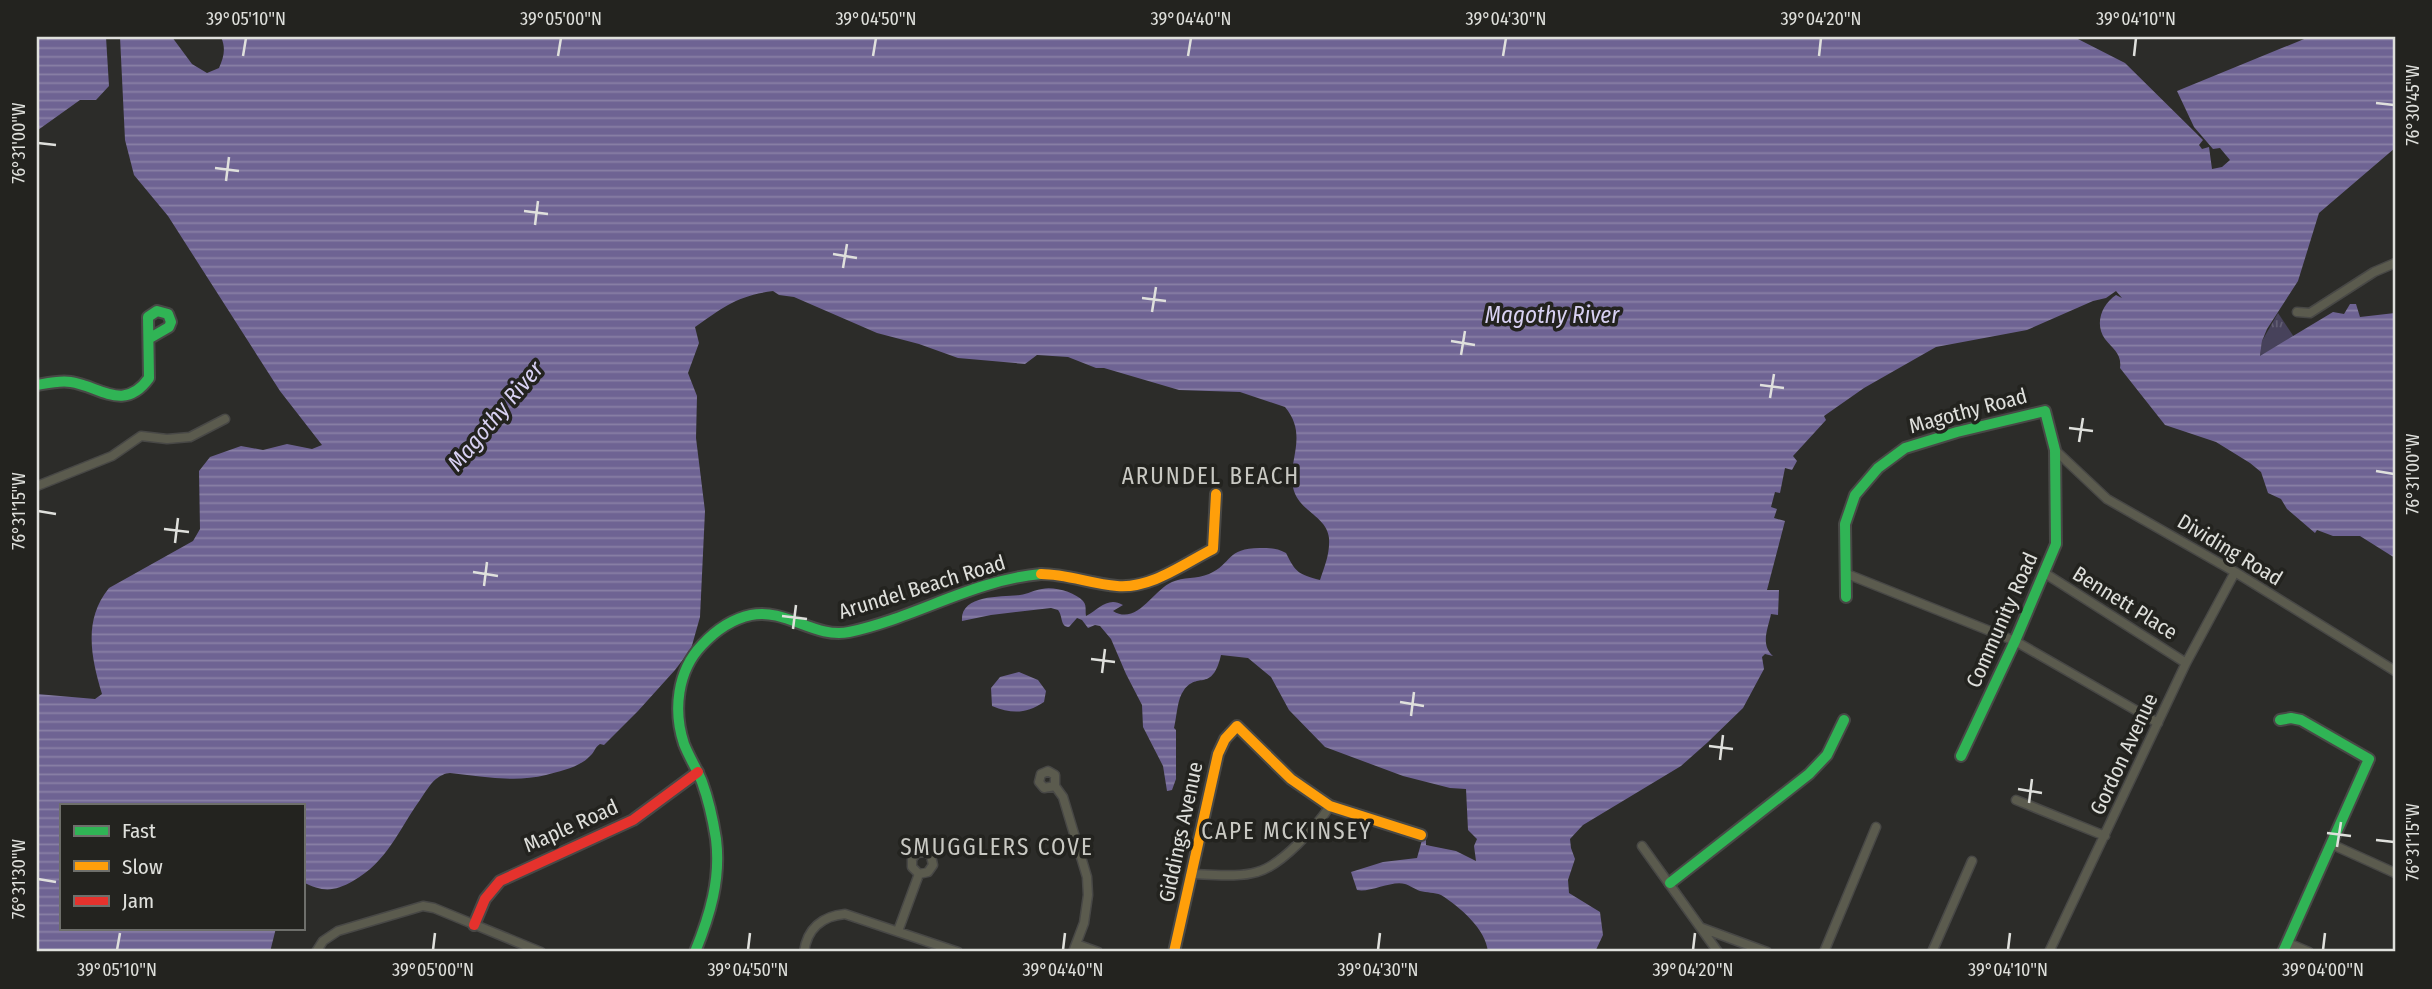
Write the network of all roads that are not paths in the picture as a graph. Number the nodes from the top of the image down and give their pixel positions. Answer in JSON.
{"nodes":[{"id":1,"x":2395,"y":263,"type":"edge"},
{"id":2,"x":2297,"y":312,"type":"dead end"},
{"id":3,"x":149,"y":338,"type":"dead end"},
{"id":4,"x":37,"y":385,"type":"edge"},
{"id":5,"x":2045,"y":411,"type":"joint"},
{"id":6,"x":225,"y":419,"type":"dead end"},
{"id":7,"x":2055,"y":450,"type":"junction"},
{"id":8,"x":37,"y":485,"type":"edge"},
{"id":9,"x":1216,"y":494,"type":"dead end"},
{"id":10,"x":2235,"y":572,"type":"junction"},
{"id":11,"x":2046,"y":573,"type":"junction"},
{"id":12,"x":1847,"y":574,"type":"junction"},
{"id":13,"x":1846,"y":597,"type":"dead end"},
{"id":14,"x":2015,"y":641,"type":"junction"},
{"id":15,"x":2186,"y":663,"type":"junction"},
{"id":16,"x":2395,"y":671,"type":"edge"},
{"id":17,"x":2280,"y":719,"type":"dead end"},
{"id":18,"x":1844,"y":720,"type":"dead end"},
{"id":19,"x":2158,"y":723,"type":"junction"},
{"id":20,"x":1961,"y":756,"type":"dead end"},
{"id":21,"x":698,"y":772,"type":"junction"},
{"id":22,"x":1055,"y":786,"type":"dead end"},
{"id":23,"x":2016,"y":800,"type":"dead end"},
{"id":24,"x":1330,"y":806,"type":"junction"},
{"id":25,"x":1876,"y":827,"type":"dead end"},
{"id":26,"x":1421,"y":835,"type":"dead end"},
{"id":27,"x":2105,"y":836,"type":"junction"},
{"id":28,"x":2331,"y":844,"type":"junction"},
{"id":29,"x":1642,"y":846,"type":"dead end"},
{"id":30,"x":1972,"y":861,"type":"dead end"},
{"id":31,"x":2395,"y":873,"type":"edge"},
{"id":32,"x":919,"y":874,"type":"dead end"},
{"id":33,"x":1191,"y":874,"type":"junction"},
{"id":34,"x":1670,"y":883,"type":"junction"},
{"id":35,"x":474,"y":925,"type":"junction"},
{"id":36,"x":1702,"y":928,"type":"junction"},
{"id":37,"x":898,"y":931,"type":"junction"},
{"id":38,"x":2286,"y":947,"type":"edge"},
{"id":39,"x":1074,"y":948,"type":"edge"},
{"id":40,"x":316,"y":952,"type":"edge"},
{"id":41,"x":541,"y":952,"type":"edge"},
{"id":42,"x":695,"y":952,"type":"edge"},
{"id":43,"x":804,"y":952,"type":"edge"},
{"id":44,"x":958,"y":952,"type":"edge"},
{"id":45,"x":1098,"y":952,"type":"edge"},
{"id":46,"x":1174,"y":952,"type":"edge"},
{"id":47,"x":1718,"y":952,"type":"edge"},
{"id":48,"x":1767,"y":952,"type":"edge"},
{"id":49,"x":1824,"y":952,"type":"edge"},
{"id":50,"x":1932,"y":952,"type":"edge"},
{"id":51,"x":2049,"y":952,"type":"edge"},
{"id":52,"x":2309,"y":952,"type":"edge"}],
"edges":[{"from":1,"to":2,"type":"street"},
{"from":3,"to":4,"type":"street"},
{"from":5,"to":7,"type":"street","name":"Community Road"},
{"from":5,"to":12,"type":"street","name":"Magothy Road"},
{"from":6,"to":8,"type":"street"},
{"from":7,"to":10,"type":"street","name":"Dividing Road"},
{"from":7,"to":11,"type":"street","name":"Community Road"},
{"from":9,"to":21,"type":"street","name":"Arundel Beach Road"},
{"from":10,"to":15,"type":"street","name":"Gordon Avenue"},
{"from":10,"to":16,"type":"street","name":"Dividing Road"},
{"from":11,"to":14,"type":"street","name":"Community Road"},
{"from":11,"to":15,"type":"street","name":"Bennett Place"},
{"from":12,"to":13,"type":"street","name":"Magothy Road"},
{"from":12,"to":14,"type":"street"},
{"from":14,"to":19,"type":"street"},
{"from":14,"to":20,"type":"street","name":"Community Road"},
{"from":15,"to":19,"type":"street","name":"Gordon Avenue"},
{"from":17,"to":28,"type":"street"},
{"from":18,"to":34,"type":"street"},
{"from":19,"to":27,"type":"street","name":"Gordon Avenue"},
{"from":21,"to":35,"type":"street","name":"Maple Road"},
{"from":21,"to":42,"type":"street","name":"Arundel Beach Road"},
{"from":22,"to":39,"type":"street"},
{"from":23,"to":27,"type":"street"},
{"from":24,"to":26,"type":"street"},
{"from":24,"to":33,"type":"street"},
{"from":24,"to":33,"type":"street","name":"Giddings Avenue"},
{"from":25,"to":49,"type":"street"},
{"from":27,"to":51,"type":"street","name":"Gordon Avenue"},
{"from":28,"to":31,"type":"street"},
{"from":28,"to":38,"type":"street"},
{"from":29,"to":34,"type":"street"},
{"from":30,"to":50,"type":"street"},
{"from":32,"to":37,"type":"street"},
{"from":33,"to":46,"type":"street","name":"Giddings Avenue"},
{"from":34,"to":36,"type":"street"},
{"from":35,"to":40,"type":"street"},
{"from":35,"to":41,"type":"street"},
{"from":36,"to":47,"type":"street"},
{"from":36,"to":48,"type":"street"},
{"from":37,"to":43,"type":"street"},
{"from":37,"to":44,"type":"street"},
{"from":38,"to":52,"type":"street"},
{"from":39,"to":45,"type":"street"}]}
